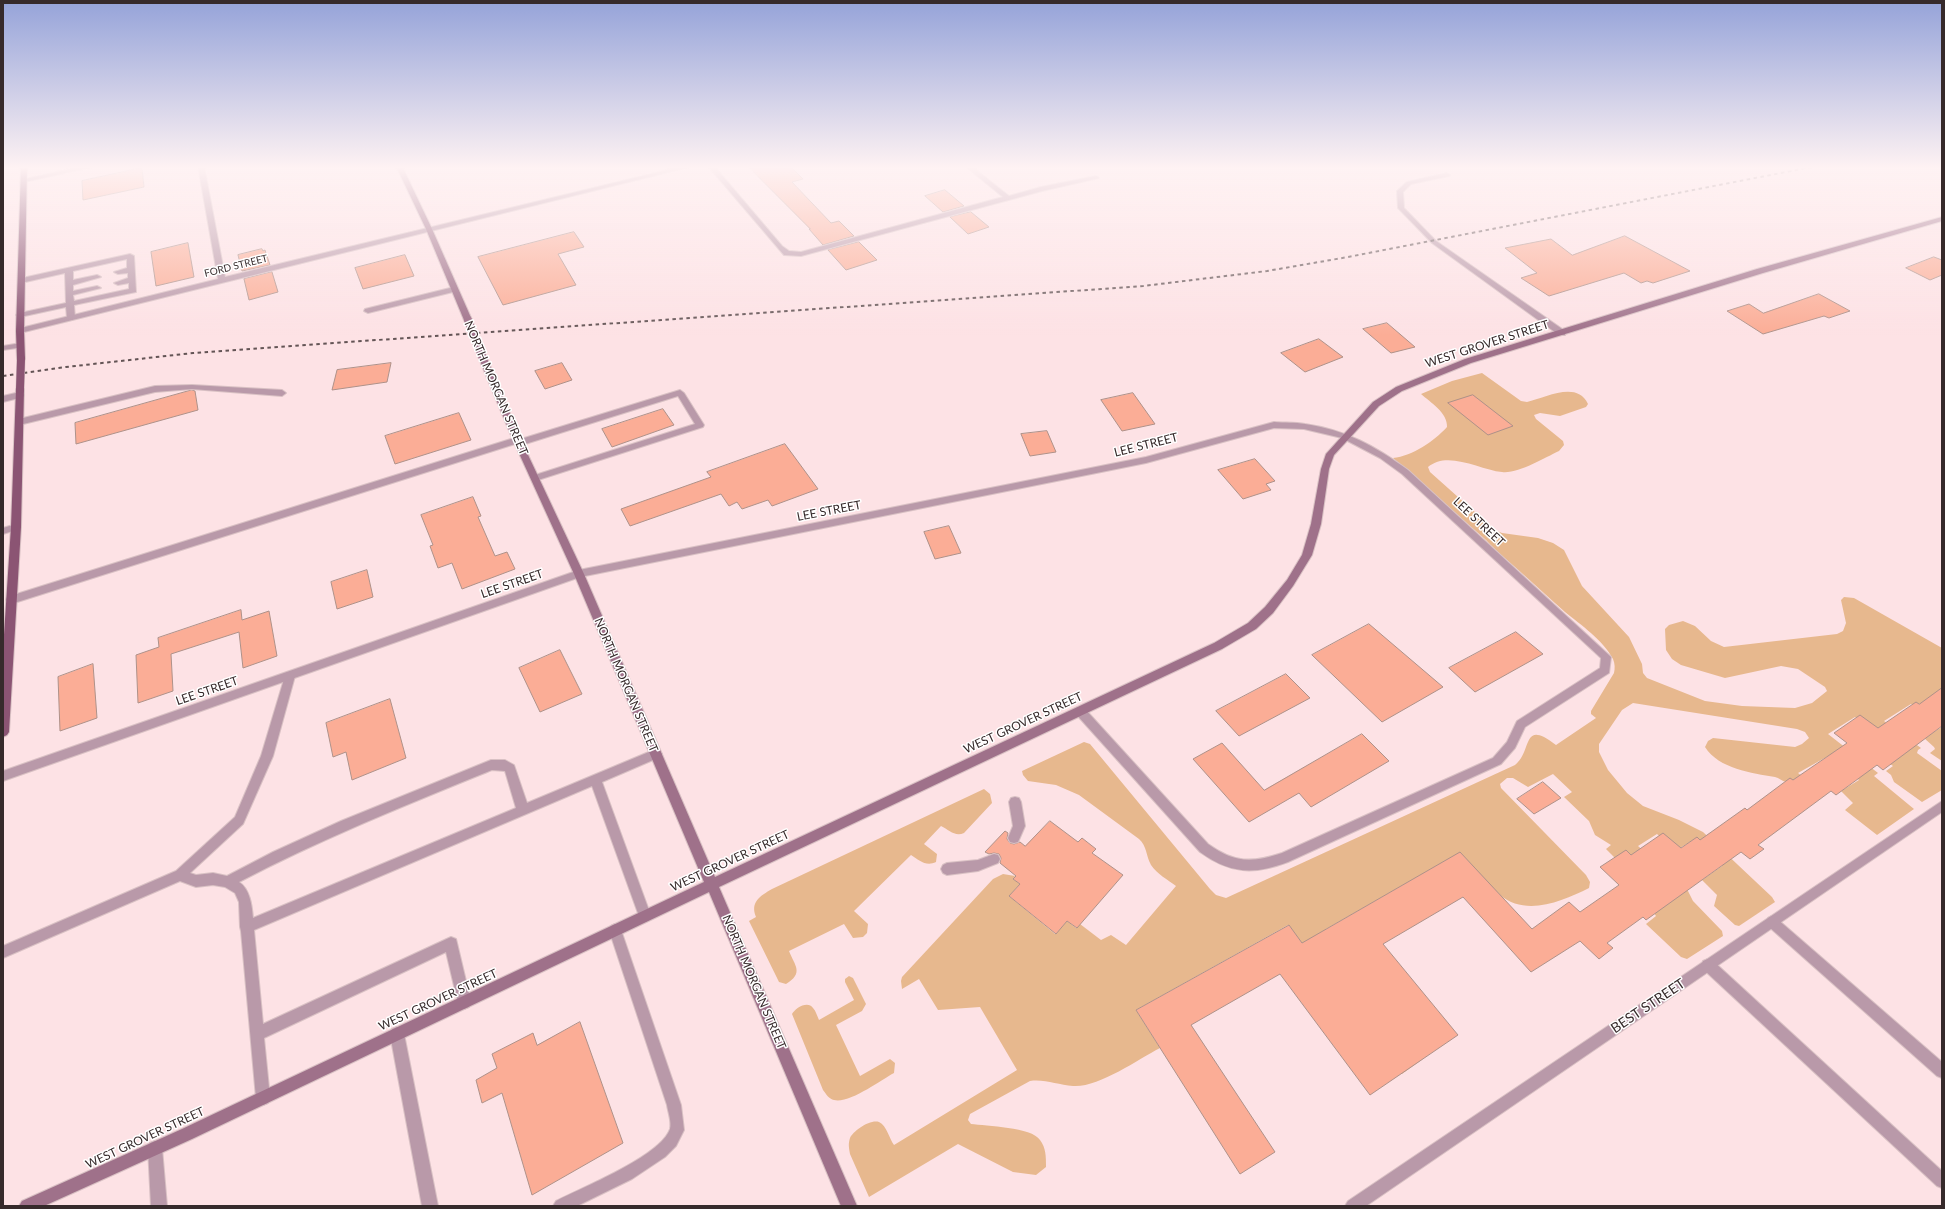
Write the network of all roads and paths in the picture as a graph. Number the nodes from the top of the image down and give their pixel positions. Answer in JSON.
{"nodes":[{"id":1,"x":23,"y":222,"type":"edge"},
{"id":2,"x":212,"y":222,"type":"edge"},
{"id":3,"x":426,"y":222,"type":"edge"},
{"id":4,"x":456,"y":222,"type":"edge"},
{"id":5,"x":759,"y":222,"type":"edge"},
{"id":6,"x":920,"y":222,"type":"edge"},
{"id":7,"x":1415,"y":222,"type":"edge"},
{"id":8,"x":1930,"y":222,"type":"edge"},
{"id":9,"x":429,"y":229,"type":"junction"},
{"id":10,"x":69,"y":270,"type":"junction"},
{"id":11,"x":130,"y":270,"type":"junction"},
{"id":12,"x":118,"y":272,"type":"dead end"},
{"id":13,"x":97,"y":277,"type":"dead end"},
{"id":14,"x":131,"y":280,"type":"junction"},
{"id":15,"x":222,"y":280,"type":"junction"},
{"id":16,"x":21,"y":281,"type":"junction"},
{"id":17,"x":70,"y":283,"type":"junction"},
{"id":18,"x":118,"y":283,"type":"dead end"},
{"id":19,"x":97,"y":288,"type":"dead end"},
{"id":20,"x":454,"y":288,"type":"junction"},
{"id":21,"x":133,"y":290,"type":"junction"},
{"id":22,"x":70,"y":294,"type":"junction"},
{"id":23,"x":138,"y":301,"type":"junction"},
{"id":24,"x":70,"y":304,"type":"junction"},
{"id":25,"x":368,"y":311,"type":"dead end"},
{"id":26,"x":20,"y":315,"type":"junction"},
{"id":27,"x":72,"y":318,"type":"junction"},
{"id":28,"x":20,"y":331,"type":"junction"},
{"id":29,"x":1562,"y":333,"type":"junction"},
{"id":30,"x":21,"y":345,"type":"junction"},
{"id":31,"x":3,"y":348,"type":"edge"},
{"id":32,"x":20,"y":392,"type":"junction"},
{"id":33,"x":282,"y":393,"type":"dead end"},
{"id":34,"x":3,"y":399,"type":"edge"},
{"id":35,"x":19,"y":422,"type":"junction"},
{"id":36,"x":1345,"y":436,"type":"junction"},
{"id":37,"x":518,"y":441,"type":"junction"},
{"id":38,"x":535,"y":478,"type":"junction"},
{"id":39,"x":16,"y":527,"type":"junction"},
{"id":40,"x":3,"y":531,"type":"edge"},
{"id":41,"x":579,"y":574,"type":"junction"},
{"id":42,"x":11,"y":600,"type":"junction"},
{"id":43,"x":5,"y":671,"type":"edge"},
{"id":44,"x":290,"y":676,"type":"junction"},
{"id":45,"x":1080,"y":711,"type":"junction"},
{"id":46,"x":3,"y":732,"type":"edge"},
{"id":47,"x":656,"y":754,"type":"junction"},
{"id":48,"x":3,"y":776,"type":"edge"},
{"id":49,"x":596,"y":780,"type":"junction"},
{"id":50,"x":1015,"y":802,"type":"dead end"},
{"id":51,"x":1942,"y":806,"type":"edge"},
{"id":52,"x":523,"y":810,"type":"junction"},
{"id":53,"x":1014,"y":838,"type":"dead end"},
{"id":54,"x":994,"y":859,"type":"dead end"},
{"id":55,"x":947,"y":869,"type":"dead end"},
{"id":56,"x":180,"y":875,"type":"junction"},
{"id":57,"x":228,"y":882,"type":"junction"},
{"id":58,"x":712,"y":884,"type":"junction"},
{"id":59,"x":645,"y":916,"type":"junction"},
{"id":60,"x":1772,"y":922,"type":"junction"},
{"id":61,"x":246,"y":927,"type":"junction"},
{"id":62,"x":615,"y":930,"type":"junction"},
{"id":63,"x":3,"y":952,"type":"edge"},
{"id":64,"x":1708,"y":965,"type":"junction"},
{"id":65,"x":464,"y":1002,"type":"junction"},
{"id":66,"x":256,"y":1034,"type":"junction"},
{"id":67,"x":397,"y":1034,"type":"junction"},
{"id":68,"x":1942,"y":1071,"type":"edge"},
{"id":69,"x":263,"y":1098,"type":"junction"},
{"id":70,"x":155,"y":1148,"type":"junction"},
{"id":71,"x":1942,"y":1180,"type":"edge"},
{"id":72,"x":27,"y":1206,"type":"edge"},
{"id":73,"x":159,"y":1206,"type":"edge"},
{"id":74,"x":430,"y":1206,"type":"edge"},
{"id":75,"x":561,"y":1206,"type":"edge"},
{"id":76,"x":849,"y":1206,"type":"edge"},
{"id":77,"x":1353,"y":1206,"type":"edge"}],
"edges":[{"from":1,"to":16,"type":"main road"},
{"from":2,"to":15,"type":"street"},
{"from":3,"to":9,"type":"street","name":"NORTH MORGAN STREET"},
{"from":4,"to":9,"type":"street","name":"FORD STREET"},
{"from":5,"to":6,"type":"street"},
{"from":7,"to":29,"type":"street"},
{"from":8,"to":29,"type":"street","name":"WEST GROVER STREET"},
{"from":9,"to":15,"type":"street","name":"FORD STREET"},
{"from":9,"to":20,"type":"street","name":"NORTH MORGAN STREET"},
{"from":10,"to":11,"type":"street"},
{"from":10,"to":16,"type":"street"},
{"from":10,"to":17,"type":"street"},
{"from":11,"to":12,"type":"street"},
{"from":11,"to":14,"type":"street"},
{"from":13,"to":17,"type":"street"},
{"from":14,"to":18,"type":"street"},
{"from":14,"to":21,"type":"street"},
{"from":15,"to":23,"type":"street","name":"FORD STREET"},
{"from":16,"to":26,"type":"main road"},
{"from":17,"to":22,"type":"street"},
{"from":19,"to":22,"type":"street"},
{"from":20,"to":25,"type":"street"},
{"from":20,"to":37,"type":"street","name":"NORTH MORGAN STREET","bridge":true},
{"from":21,"to":23,"type":"street"},
{"from":21,"to":24,"type":"street"},
{"from":22,"to":24,"type":"street"},
{"from":23,"to":27,"type":"street","name":"FORD STREET"},
{"from":24,"to":26,"type":"street"},
{"from":24,"to":27,"type":"street"},
{"from":26,"to":28,"type":"main road"},
{"from":27,"to":28,"type":"street","name":"FORD STREET"},
{"from":28,"to":30,"type":"main road"},
{"from":29,"to":36,"type":"street","name":"WEST GROVER STREET"},
{"from":30,"to":31,"type":"street"},
{"from":30,"to":32,"type":"main road","bridge":true},
{"from":32,"to":34,"type":"street"},
{"from":32,"to":35,"type":"main road"},
{"from":33,"to":35,"type":"street"},
{"from":35,"to":39,"type":"main road"},
{"from":36,"to":41,"type":"street","name":"LEE STREET"},
{"from":36,"to":45,"type":"street","name":"WEST GROVER STREET"},
{"from":36,"to":45,"type":"street","name":"LEE STREET"},
{"from":37,"to":38,"type":"street","name":"NORTH MORGAN STREET"},
{"from":37,"to":38,"type":"street"},
{"from":37,"to":42,"type":"street"},
{"from":38,"to":41,"type":"street","name":"NORTH MORGAN STREET"},
{"from":39,"to":40,"type":"street"},
{"from":39,"to":42,"type":"main road"},
{"from":41,"to":44,"type":"street","name":"LEE STREET"},
{"from":41,"to":47,"type":"street","name":"NORTH MORGAN STREET"},
{"from":42,"to":43,"type":"main road"},
{"from":43,"to":46,"type":"main road"},
{"from":44,"to":48,"type":"street","name":"LEE STREET"},
{"from":44,"to":56,"type":"street"},
{"from":45,"to":58,"type":"street","name":"WEST GROVER STREET"},
{"from":47,"to":49,"type":"street"},
{"from":47,"to":58,"type":"street","name":"NORTH MORGAN STREET"},
{"from":49,"to":52,"type":"street"},
{"from":49,"to":59,"type":"street"},
{"from":50,"to":53,"type":"street"},
{"from":51,"to":60,"type":"street","name":"BEST STREET"},
{"from":52,"to":57,"type":"street"},
{"from":52,"to":61,"type":"street"},
{"from":54,"to":55,"type":"street"},
{"from":56,"to":57,"type":"street"},
{"from":56,"to":63,"type":"street"},
{"from":57,"to":61,"type":"street"},
{"from":58,"to":59,"type":"street","name":"WEST GROVER STREET"},
{"from":58,"to":76,"type":"street","name":"NORTH MORGAN STREET"},
{"from":59,"to":62,"type":"street","name":"WEST GROVER STREET"},
{"from":60,"to":64,"type":"street","name":"BEST STREET"},
{"from":60,"to":68,"type":"street"},
{"from":61,"to":66,"type":"street"},
{"from":62,"to":65,"type":"street","name":"WEST GROVER STREET"},
{"from":62,"to":75,"type":"street"},
{"from":64,"to":71,"type":"street"},
{"from":64,"to":77,"type":"street","name":"BEST STREET"},
{"from":65,"to":66,"type":"street"},
{"from":65,"to":67,"type":"street","name":"WEST GROVER STREET"},
{"from":66,"to":69,"type":"street"},
{"from":67,"to":69,"type":"street","name":"WEST GROVER STREET"},
{"from":67,"to":74,"type":"street"},
{"from":69,"to":70,"type":"street","name":"WEST GROVER STREET"},
{"from":70,"to":72,"type":"street","name":"WEST GROVER STREET"},
{"from":70,"to":73,"type":"street"}]}
